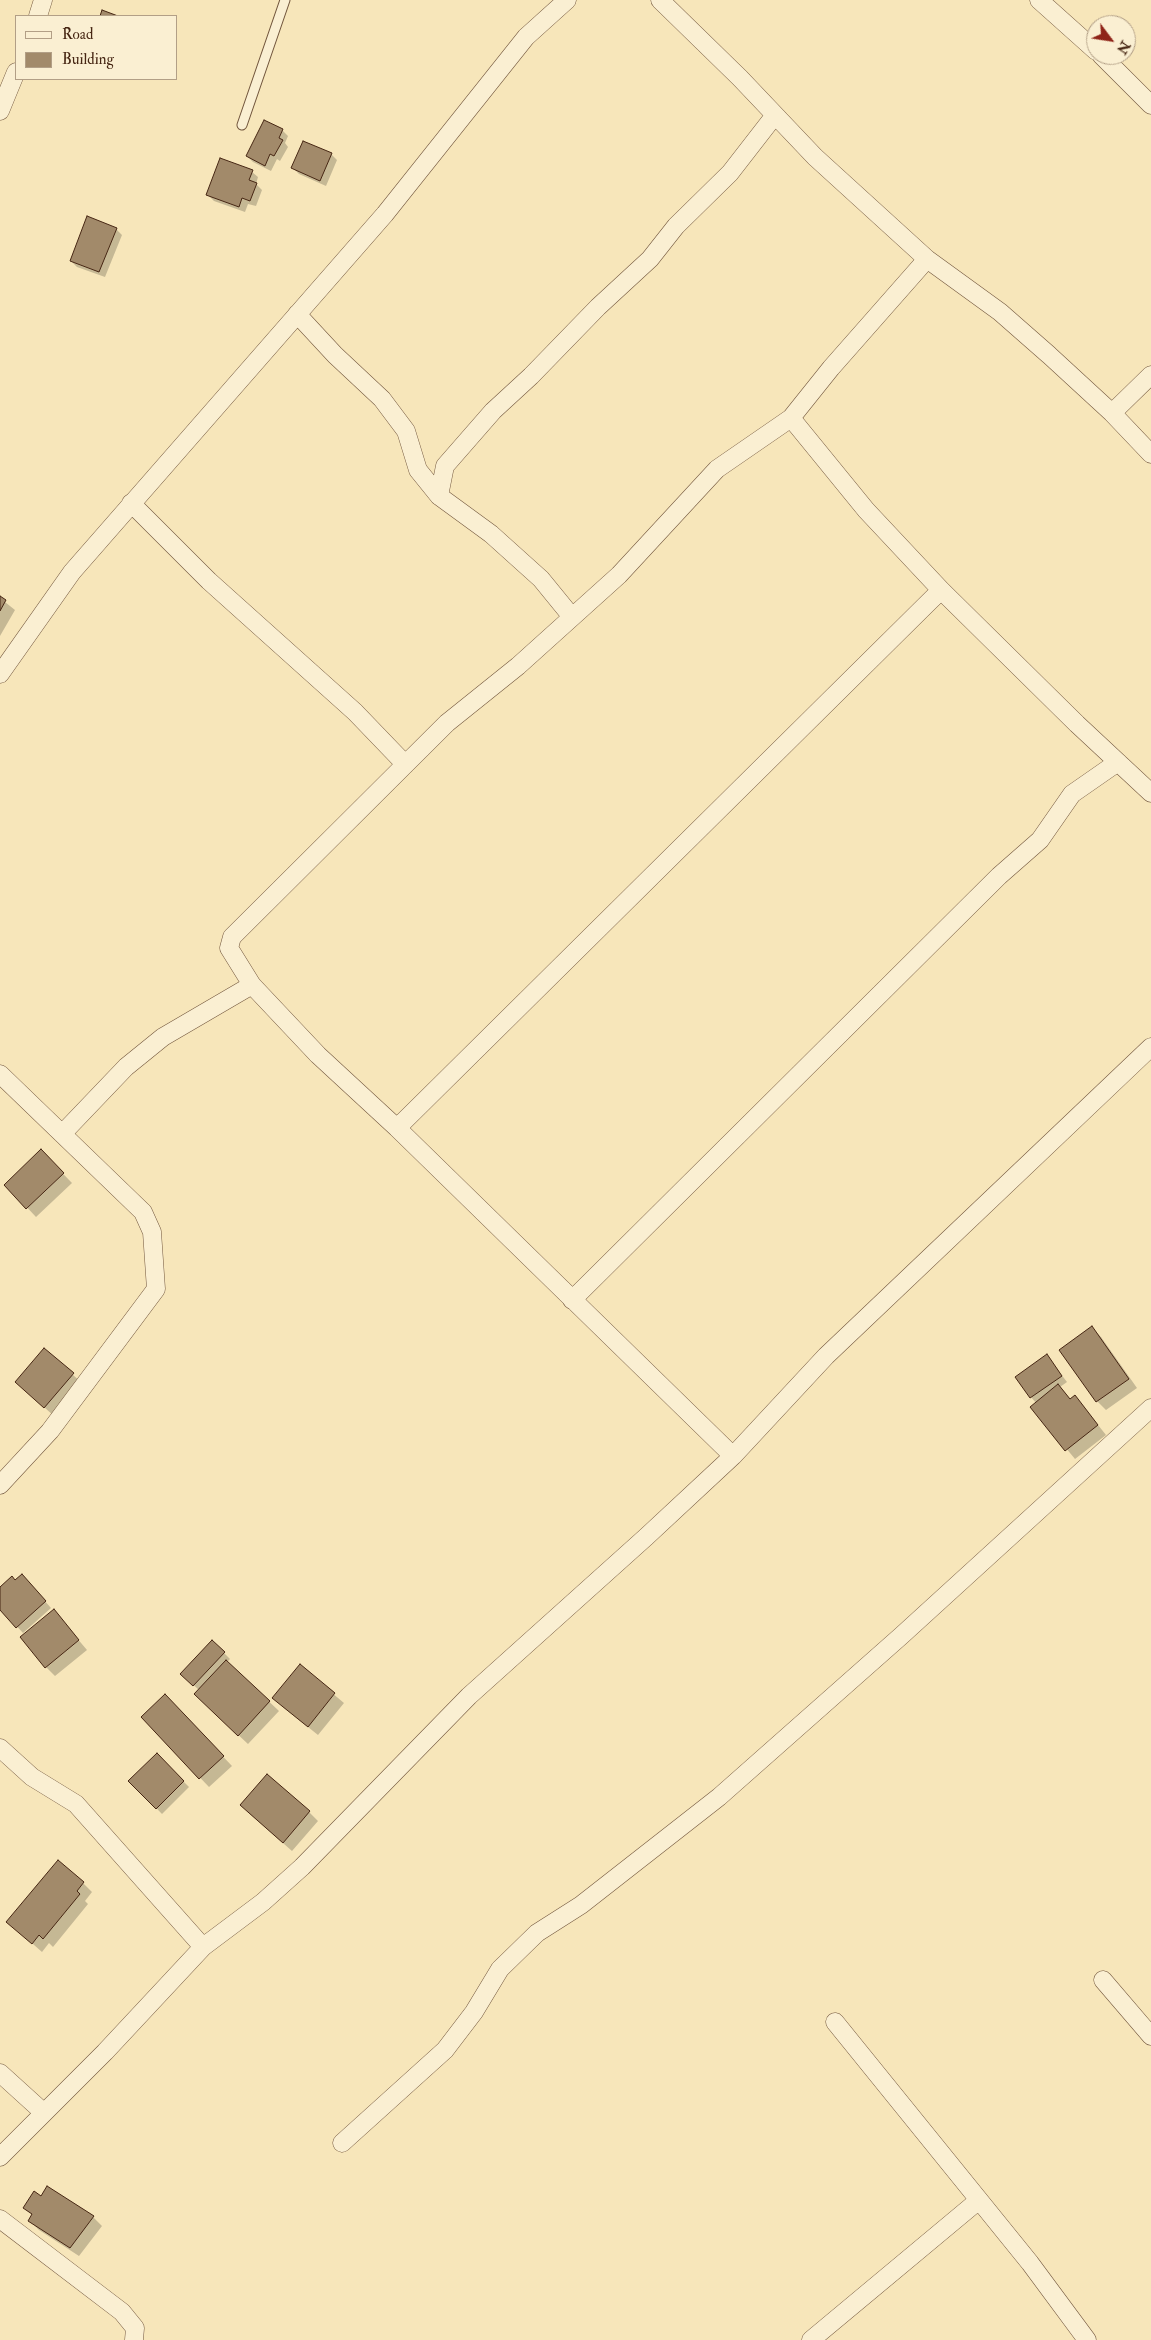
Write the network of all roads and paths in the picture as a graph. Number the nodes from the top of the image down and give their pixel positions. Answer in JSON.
{"nodes":[{"id":1,"x":43,"y":0,"type":"edge"},
{"id":2,"x":285,"y":0,"type":"edge"},
{"id":3,"x":567,"y":0,"type":"edge"},
{"id":4,"x":660,"y":0,"type":"edge"},
{"id":5,"x":1039,"y":0,"type":"edge"},
{"id":6,"x":38,"y":15,"type":"edge"},
{"id":7,"x":1086,"y":42,"type":"edge"},
{"id":8,"x":1111,"y":65,"type":"edge"},
{"id":9,"x":15,"y":74,"type":"edge"},
{"id":10,"x":1151,"y":105,"type":"edge"},
{"id":11,"x":0,"y":111,"type":"edge"},
{"id":12,"x":775,"y":114,"type":"junction"},
{"id":13,"x":242,"y":125,"type":"dead end"},
{"id":14,"x":928,"y":259,"type":"junction"},
{"id":15,"x":297,"y":314,"type":"junction"},
{"id":16,"x":1151,"y":375,"type":"edge"},
{"id":17,"x":1112,"y":413,"type":"junction"},
{"id":18,"x":791,"y":418,"type":"junction"},
{"id":19,"x":1151,"y":454,"type":"edge"},
{"id":20,"x":439,"y":496,"type":"junction"},
{"id":21,"x":131,"y":503,"type":"junction"},
{"id":22,"x":941,"y":590,"type":"junction"},
{"id":23,"x":572,"y":617,"type":"junction"},
{"id":24,"x":0,"y":674,"type":"edge"},
{"id":25,"x":1118,"y":762,"type":"junction"},
{"id":26,"x":405,"y":764,"type":"junction"},
{"id":27,"x":1151,"y":793,"type":"edge"},
{"id":28,"x":252,"y":985,"type":"junction"},
{"id":29,"x":1151,"y":1048,"type":"edge"},
{"id":30,"x":0,"y":1074,"type":"edge"},
{"id":31,"x":397,"y":1128,"type":"junction"},
{"id":32,"x":62,"y":1134,"type":"junction"},
{"id":33,"x":572,"y":1300,"type":"junction"},
{"id":34,"x":1151,"y":1408,"type":"edge"},
{"id":35,"x":733,"y":1456,"type":"junction"},
{"id":36,"x":0,"y":1485,"type":"edge"},
{"id":37,"x":0,"y":1748,"type":"edge"},
{"id":38,"x":203,"y":1947,"type":"junction"},
{"id":39,"x":1103,"y":1980,"type":"dead end"},
{"id":40,"x":835,"y":2022,"type":"dead end"},
{"id":41,"x":1151,"y":2036,"type":"edge"},
{"id":42,"x":0,"y":2073,"type":"edge"},
{"id":43,"x":43,"y":2112,"type":"junction"},
{"id":44,"x":342,"y":2143,"type":"dead end"},
{"id":45,"x":0,"y":2157,"type":"edge"},
{"id":46,"x":979,"y":2200,"type":"junction"},
{"id":47,"x":0,"y":2219,"type":"edge"},
{"id":48,"x":134,"y":2340,"type":"edge"},
{"id":49,"x":811,"y":2340,"type":"edge"},
{"id":50,"x":1087,"y":2340,"type":"edge"}],
"edges":[{"from":1,"to":6,"type":"street"},
{"from":2,"to":13,"type":"lane"},
{"from":3,"to":15,"type":"street"},
{"from":4,"to":12,"type":"street"},
{"from":5,"to":7,"type":"street"},
{"from":8,"to":10,"type":"street"},
{"from":9,"to":11,"type":"street"},
{"from":12,"to":14,"type":"street"},
{"from":12,"to":20,"type":"street"},
{"from":14,"to":17,"type":"street"},
{"from":14,"to":18,"type":"street"},
{"from":15,"to":20,"type":"street"},
{"from":15,"to":21,"type":"street"},
{"from":16,"to":17,"type":"street"},
{"from":17,"to":19,"type":"street"},
{"from":18,"to":22,"type":"street"},
{"from":18,"to":23,"type":"street"},
{"from":20,"to":23,"type":"street"},
{"from":21,"to":24,"type":"street"},
{"from":21,"to":26,"type":"street"},
{"from":22,"to":25,"type":"street"},
{"from":22,"to":31,"type":"street"},
{"from":23,"to":26,"type":"street"},
{"from":25,"to":27,"type":"street"},
{"from":25,"to":33,"type":"street"},
{"from":26,"to":28,"type":"street"},
{"from":28,"to":31,"type":"street"},
{"from":28,"to":32,"type":"street"},
{"from":29,"to":35,"type":"street"},
{"from":30,"to":32,"type":"street"},
{"from":31,"to":33,"type":"street"},
{"from":32,"to":36,"type":"street"},
{"from":33,"to":35,"type":"street"},
{"from":34,"to":44,"type":"street"},
{"from":35,"to":38,"type":"street"},
{"from":37,"to":38,"type":"street"},
{"from":38,"to":43,"type":"street"},
{"from":39,"to":41,"type":"street"},
{"from":40,"to":46,"type":"street"},
{"from":42,"to":43,"type":"street"},
{"from":43,"to":45,"type":"street"},
{"from":46,"to":49,"type":"street"},
{"from":46,"to":50,"type":"street"},
{"from":47,"to":48,"type":"street"}]}
